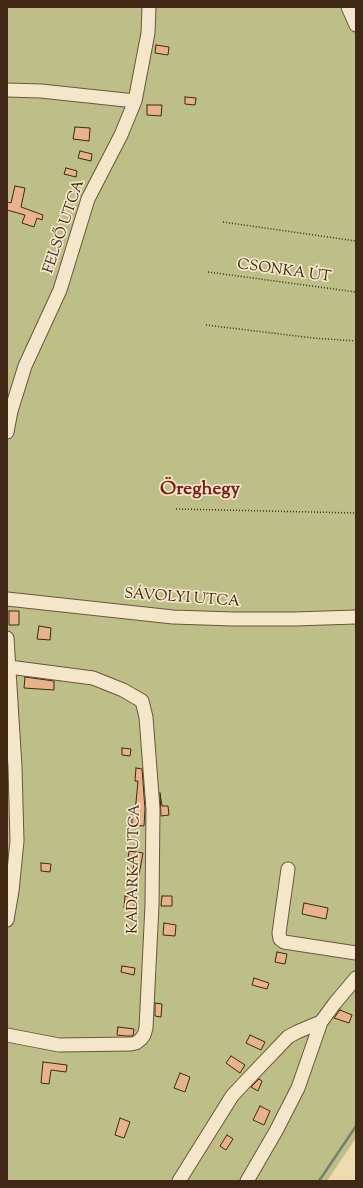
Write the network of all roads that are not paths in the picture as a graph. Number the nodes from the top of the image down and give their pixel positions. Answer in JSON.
{"nodes":[{"id":1,"x":149,"y":7,"type":"edge"},
{"id":2,"x":348,"y":7,"type":"edge"},
{"id":3,"x":356,"y":25,"type":"edge"},
{"id":4,"x":7,"y":90,"type":"edge"},
{"id":5,"x":135,"y":101,"type":"junction"},
{"id":6,"x":7,"y":432,"type":"edge"},
{"id":7,"x":7,"y":598,"type":"edge"},
{"id":8,"x":356,"y":617,"type":"edge"},
{"id":9,"x":7,"y":638,"type":"edge"},
{"id":10,"x":9,"y":667,"type":"junction"},
{"id":11,"x":288,"y":869,"type":"dead end"},
{"id":12,"x":7,"y":920,"type":"edge"},
{"id":13,"x":356,"y":953,"type":"edge"},
{"id":14,"x":356,"y":978,"type":"edge"},
{"id":15,"x":321,"y":1022,"type":"junction"},
{"id":16,"x":7,"y":1035,"type":"edge"},
{"id":17,"x":179,"y":1181,"type":"edge"},
{"id":18,"x":247,"y":1181,"type":"edge"}],
"edges":[{"from":1,"to":5,"type":"street","name":"FELSŐ UTCA"},
{"from":2,"to":3,"type":"street"},
{"from":4,"to":5,"type":"street"},
{"from":5,"to":6,"type":"street","name":"FELSŐ UTCA"},
{"from":7,"to":8,"type":"street","name":"SÁVOLYI UTCA"},
{"from":9,"to":10,"type":"street"},
{"from":10,"to":12,"type":"street"},
{"from":10,"to":16,"type":"street","name":"KADARKA UTCA"},
{"from":11,"to":13,"type":"street"},
{"from":14,"to":15,"type":"street"},
{"from":15,"to":17,"type":"street"},
{"from":15,"to":18,"type":"street"}]}
